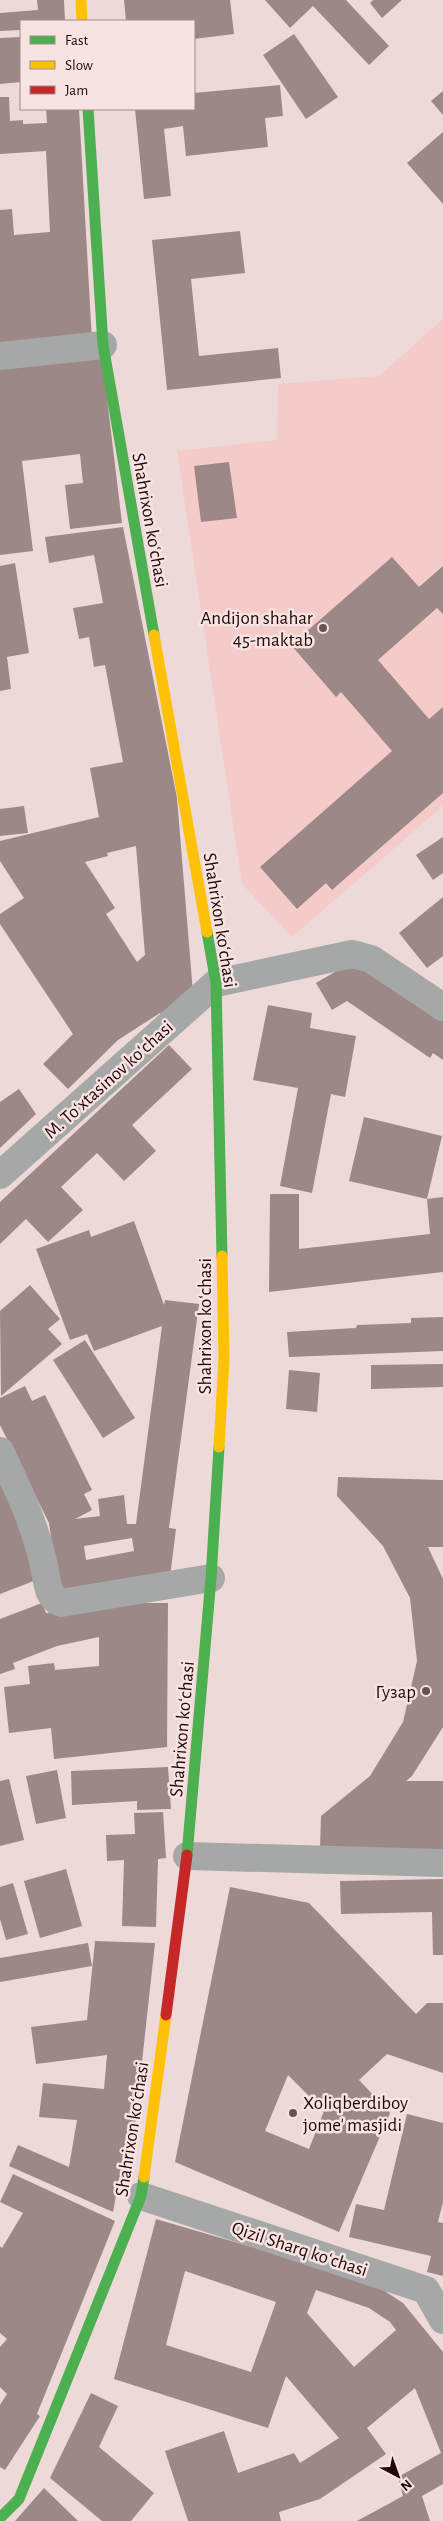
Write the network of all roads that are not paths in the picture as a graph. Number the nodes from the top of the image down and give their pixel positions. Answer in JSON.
{"nodes":[{"id":1,"x":81,"y":0,"type":"edge"},
{"id":2,"x":82,"y":20,"type":"edge"},
{"id":3,"x":88,"y":110,"type":"edge"},
{"id":4,"x":102,"y":345,"type":"junction"},
{"id":5,"x":0,"y":356,"type":"edge"},
{"id":6,"x":216,"y":983,"type":"junction"},
{"id":7,"x":443,"y":1007,"type":"edge"},
{"id":8,"x":0,"y":1175,"type":"edge"},
{"id":9,"x":0,"y":1450,"type":"edge"},
{"id":10,"x":212,"y":1578,"type":"junction"},
{"id":11,"x":187,"y":1856,"type":"junction"},
{"id":12,"x":443,"y":1863,"type":"edge"},
{"id":13,"x":141,"y":2196,"type":"junction"},
{"id":14,"x":443,"y":2320,"type":"edge"},
{"id":15,"x":0,"y":2518,"type":"edge"}],
"edges":[{"from":1,"to":2,"type":"street"},
{"from":3,"to":4,"type":"street","name":"Shahrixon koʻchasi"},
{"from":4,"to":5,"type":"street"},
{"from":4,"to":6,"type":"street","name":"Shahrixon koʻchasi"},
{"from":6,"to":7,"type":"street"},
{"from":6,"to":8,"type":"street","name":"M. Toʻxtasinov koʻchasi"},
{"from":6,"to":10,"type":"street","name":"Shahrixon koʻchasi"},
{"from":9,"to":10,"type":"street"},
{"from":10,"to":11,"type":"street","name":"Shahrixon koʻchasi"},
{"from":11,"to":12,"type":"street"},
{"from":11,"to":13,"type":"street","name":"Shahrixon koʻchasi"},
{"from":13,"to":14,"type":"street","name":"Qizil Sharq koʻchasi"},
{"from":13,"to":15,"type":"street","name":"Shahrixon koʻchasi"}]}
